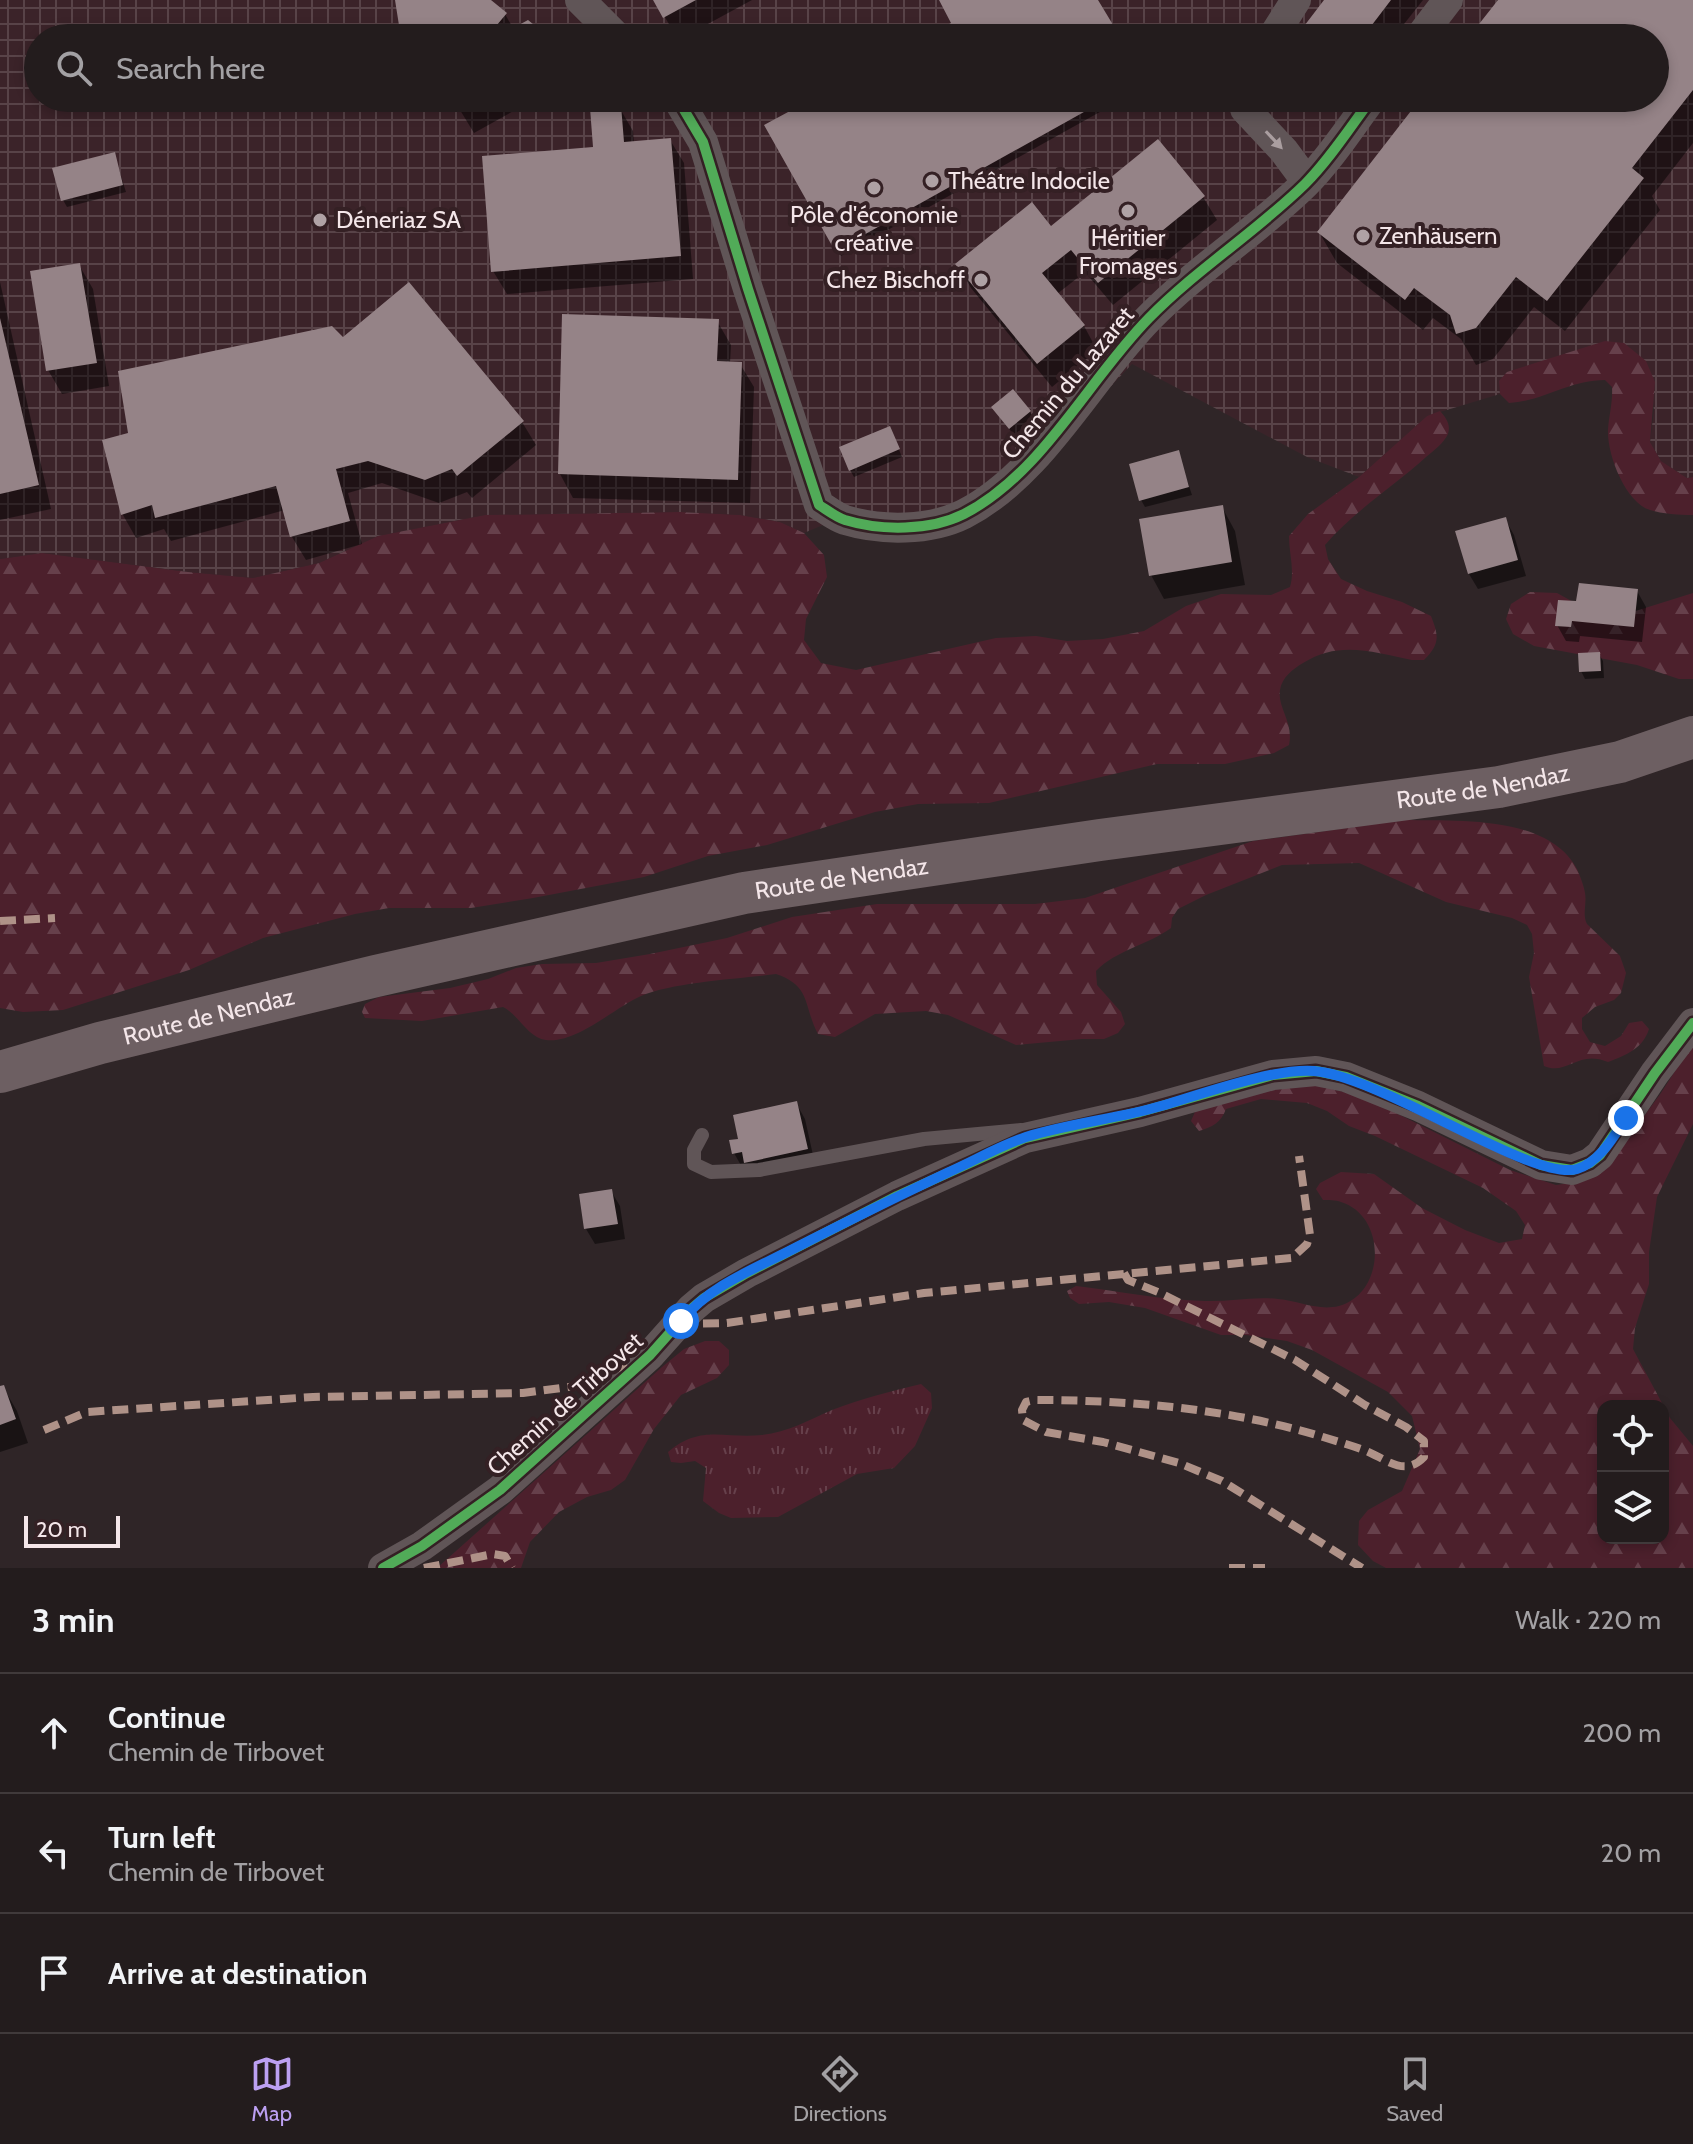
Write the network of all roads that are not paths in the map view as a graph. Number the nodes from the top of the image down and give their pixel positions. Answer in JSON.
{"nodes":[{"id":1,"x":580,"y":0,"type":"edge"},
{"id":2,"x":1296,"y":0,"type":"edge"},
{"id":3,"x":1448,"y":0,"type":"edge"},
{"id":4,"x":604,"y":24,"type":"edge"},
{"id":5,"x":1281,"y":24,"type":"edge"},
{"id":6,"x":1430,"y":24,"type":"edge"},
{"id":7,"x":685,"y":112,"type":"edge"},
{"id":8,"x":1248,"y":112,"type":"edge"},
{"id":9,"x":1361,"y":112,"type":"edge"},
{"id":10,"x":1307,"y":182,"type":"junction"},
{"id":11,"x":1693,"y":737,"type":"edge"},
{"id":12,"x":1693,"y":1023,"type":"edge"},
{"id":13,"x":0,"y":1072,"type":"edge"},
{"id":14,"x":702,"y":1135,"type":"dead end"},
{"id":15,"x":1031,"y":1136,"type":"junction"},
{"id":16,"x":383,"y":1568,"type":"edge"}],
"edges":[{"from":1,"to":4,"type":"street"},
{"from":2,"to":5,"type":"street"},
{"from":3,"to":6,"type":"street"},
{"from":7,"to":10,"type":"street","name":"Chemin du Lazaret"},
{"from":8,"to":10,"type":"street","one_way":true},
{"from":9,"to":10,"type":"street","name":"Chemin du Lazaret"},
{"from":11,"to":13,"type":"main road","name":"Route de Nendaz"},
{"from":12,"to":15,"type":"street","name":"Chemin de Tirbovet"},
{"from":14,"to":15,"type":"lane"},
{"from":15,"to":16,"type":"street","name":"Chemin de Tirbovet"}]}
